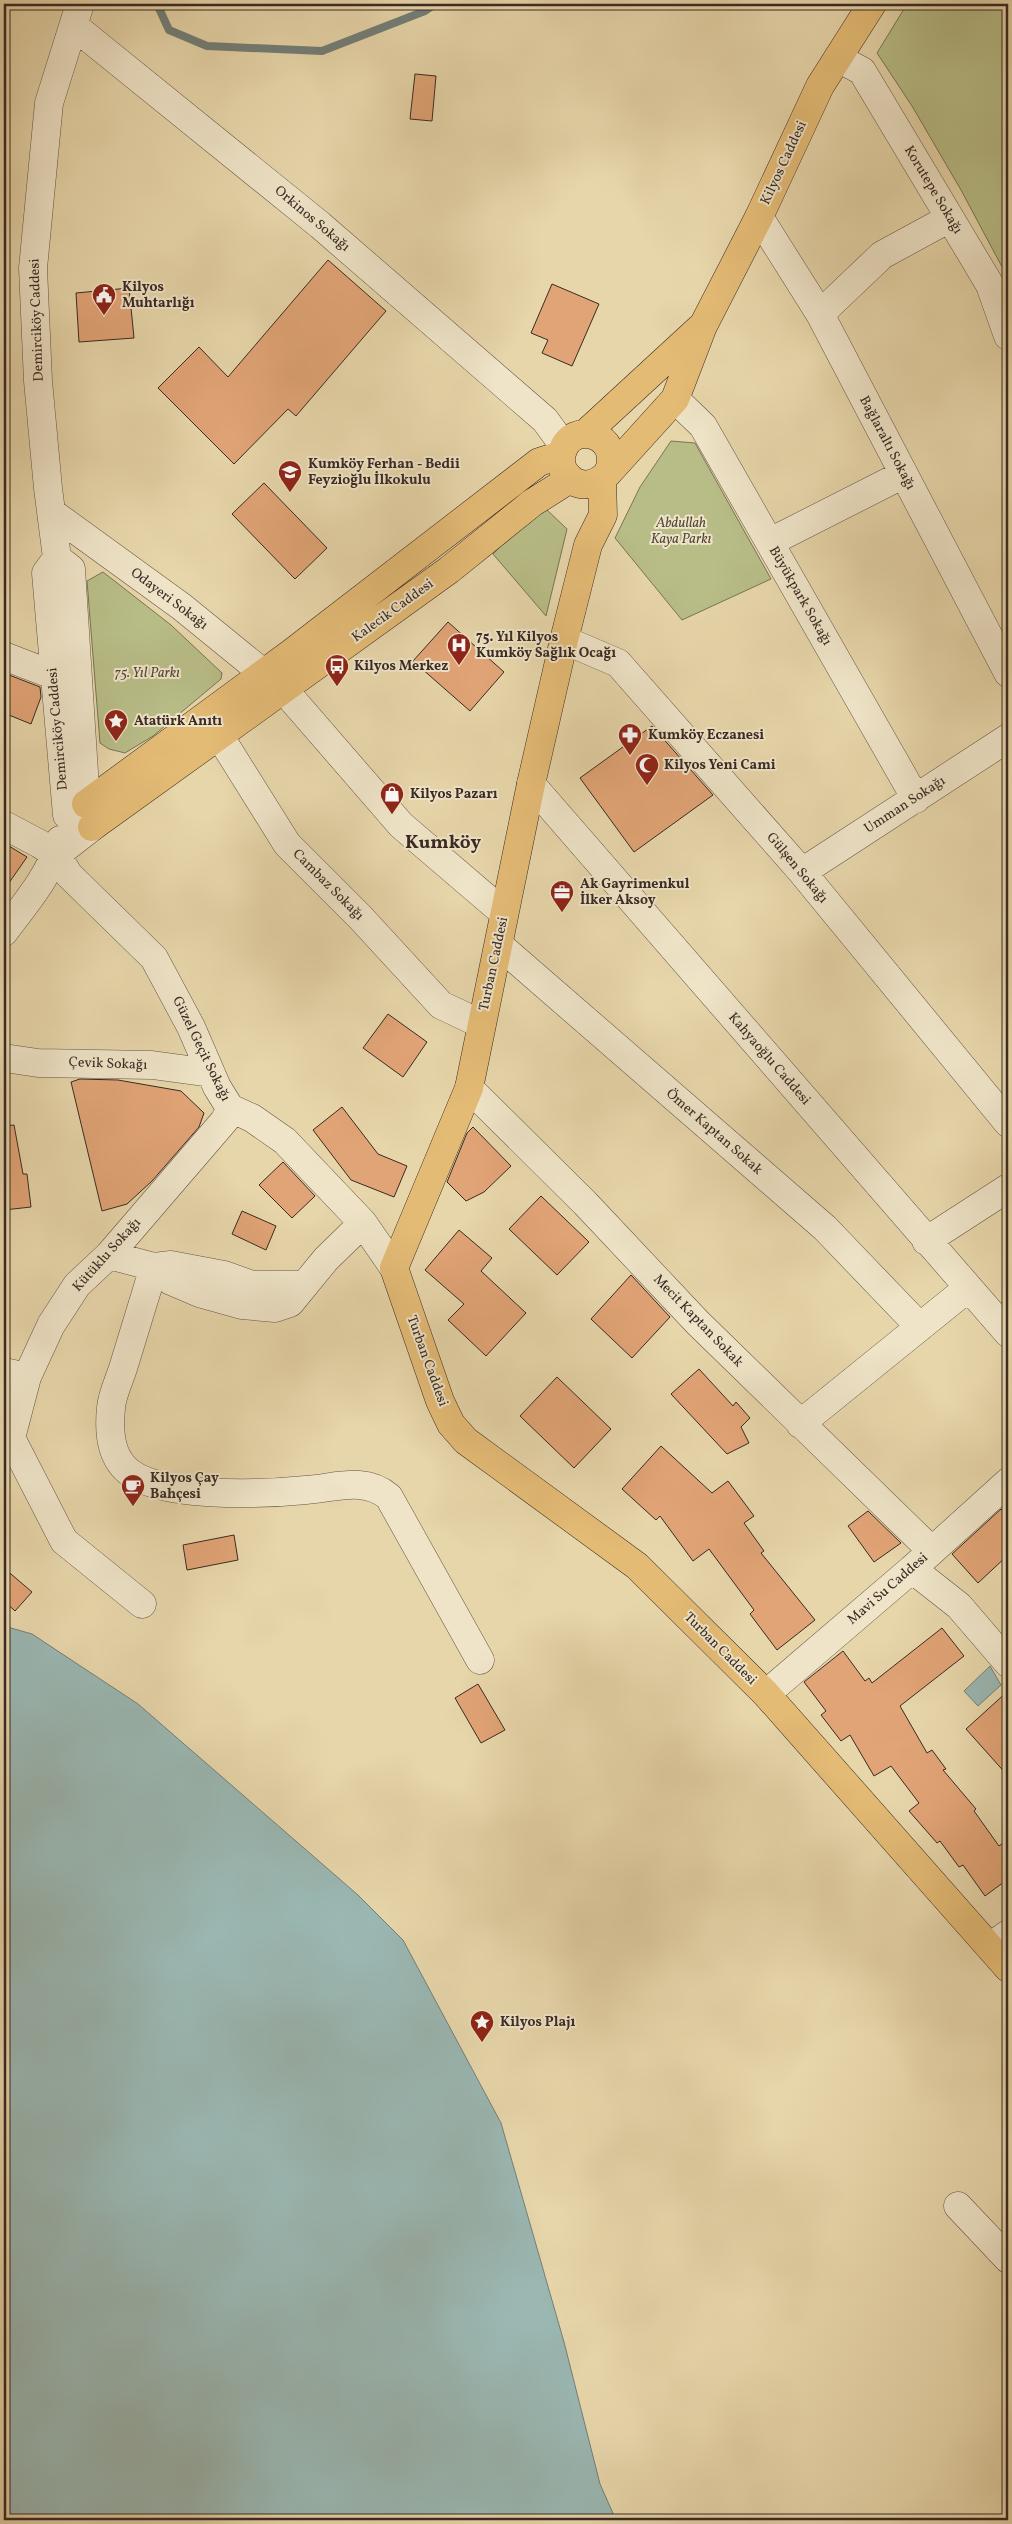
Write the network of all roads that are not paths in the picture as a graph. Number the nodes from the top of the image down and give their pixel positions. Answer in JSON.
{"nodes":[{"id":1,"x":872,"y":4,"type":"edge"},
{"id":2,"x":81,"y":11,"type":"edge"},
{"id":3,"x":838,"y":58,"type":"junction"},
{"id":4,"x":759,"y":217,"type":"junction"},
{"id":5,"x":950,"y":218,"type":"junction"},
{"id":6,"x":820,"y":314,"type":"junction"},
{"id":7,"x":703,"y":326,"type":"junction"},
{"id":8,"x":1008,"y":336,"type":"edge"},
{"id":9,"x":675,"y":399,"type":"junction"},
{"id":10,"x":582,"y":461,"type":"junction"},
{"id":11,"x":904,"y":474,"type":"junction"},
{"id":12,"x":51,"y":512,"type":"junction"},
{"id":13,"x":770,"y":542,"type":"junction"},
{"id":14,"x":564,"y":640,"type":"junction"},
{"id":15,"x":4,"y":656,"type":"edge"},
{"id":16,"x":1008,"y":673,"type":"edge"},
{"id":17,"x":262,"y":674,"type":"junction"},
{"id":18,"x":66,"y":676,"type":"junction"},
{"id":19,"x":284,"y":690,"type":"junction"},
{"id":20,"x":213,"y":726,"type":"junction"},
{"id":21,"x":1008,"y":738,"type":"edge"},
{"id":22,"x":531,"y":784,"type":"junction"},
{"id":23,"x":916,"y":799,"type":"junction"},
{"id":24,"x":82,"y":815,"type":"junction"},
{"id":25,"x":4,"y":825,"type":"edge"},
{"id":26,"x":56,"y":856,"type":"junction"},
{"id":27,"x":802,"y":872,"type":"junction"},
{"id":28,"x":504,"y":913,"type":"junction"},
{"id":29,"x":4,"y":932,"type":"edge"},
{"id":30,"x":499,"y":946,"type":"junction"},
{"id":31,"x":482,"y":1024,"type":"junction"},
{"id":32,"x":4,"y":1058,"type":"edge"},
{"id":33,"x":211,"y":1074,"type":"junction"},
{"id":34,"x":469,"y":1088,"type":"junction"},
{"id":35,"x":230,"y":1108,"type":"junction"},
{"id":36,"x":1008,"y":1123,"type":"edge"},
{"id":37,"x":1008,"y":1188,"type":"edge"},
{"id":38,"x":363,"y":1223,"type":"junction"},
{"id":39,"x":926,"y":1241,"type":"junction"},
{"id":40,"x":110,"y":1255,"type":"junction"},
{"id":41,"x":154,"y":1267,"type":"junction"},
{"id":42,"x":394,"y":1268,"type":"junction"},
{"id":43,"x":968,"y":1288,"type":"junction"},
{"id":44,"x":920,"y":1327,"type":"junction"},
{"id":45,"x":1008,"y":1333,"type":"edge"},
{"id":46,"x":16,"y":1374,"type":"edge"},
{"id":47,"x":800,"y":1424,"type":"junction"},
{"id":48,"x":8,"y":1443,"type":"edge"},
{"id":49,"x":1008,"y":1482,"type":"edge"},
{"id":50,"x":922,"y":1560,"type":"junction"},
{"id":51,"x":142,"y":1604,"type":"dead end"},
{"id":52,"x":480,"y":1660,"type":"dead end"},
{"id":53,"x":1008,"y":1663,"type":"edge"},
{"id":54,"x":766,"y":1694,"type":"junction"},
{"id":55,"x":999,"y":1941,"type":"edge"},
{"id":56,"x":1008,"y":1968,"type":"edge"},
{"id":57,"x":958,"y":2206,"type":"dead end"},
{"id":58,"x":1008,"y":2259,"type":"edge"}],
"edges":[{"from":1,"to":3,"type":"main road","name":"Kilyos Caddesi"},
{"from":2,"to":10,"type":"street","name":"Orkinos Sokağı"},
{"from":2,"to":12,"type":"street","name":"Demirciköy Caddesi"},
{"from":3,"to":4,"type":"main road","name":"Kilyos Caddesi"},
{"from":3,"to":5,"type":"street","name":"Korutepe Sokağı"},
{"from":4,"to":6,"type":"street","name":"Bağlaraltı Sokağı"},
{"from":4,"to":7,"type":"main road","name":"Kilyos Caddesi"},
{"from":5,"to":6,"type":"street"},
{"from":5,"to":8,"type":"street","name":"Korutepe Sokağı"},
{"from":6,"to":11,"type":"street","name":"Bağlaraltı Sokağı"},
{"from":7,"to":9,"type":"main road"},
{"from":7,"to":10,"type":"main road"},
{"from":9,"to":10,"type":"main road"},
{"from":9,"to":13,"type":"street","name":"Büyükpark Sokağı"},
{"from":10,"to":14,"type":"main road","name":"Turban Caddesi"},
{"from":10,"to":17,"type":"main road","name":"Kalecik Caddesi"},
{"from":10,"to":19,"type":"main road","name":"Kalecik Caddesi"},
{"from":11,"to":13,"type":"street"},
{"from":11,"to":16,"type":"street","name":"Bağlaraltı Sokağı"},
{"from":12,"to":17,"type":"street","name":"Odayeri Sokağı"},
{"from":12,"to":18,"type":"street","name":"Demirciköy Caddesi"},
{"from":13,"to":23,"type":"street","name":"Büyükpark Sokağı"},
{"from":14,"to":22,"type":"main road","name":"Turban Caddesi"},
{"from":14,"to":27,"type":"street","name":"Gülşen Sokağı"},
{"from":15,"to":18,"type":"street"},
{"from":17,"to":19,"type":"street","name":"Odayeri Sokağı"},
{"from":17,"to":20,"type":"main road","name":"Kalecik Caddesi"},
{"from":18,"to":24,"type":"street","name":"Demirciköy Caddesi"},
{"from":19,"to":20,"type":"main road","name":"Kalecik Caddesi"},
{"from":19,"to":28,"type":"street"},
{"from":20,"to":24,"type":"main road","name":"Kalecik Caddesi"},
{"from":20,"to":31,"type":"street","name":"Cambaz Sokağı"},
{"from":21,"to":23,"type":"street","name":"Umman Sokağı"},
{"from":22,"to":28,"type":"main road","name":"Turban Caddesi"},
{"from":22,"to":39,"type":"street","name":"Kahyaoğlu Caddesi"},
{"from":23,"to":27,"type":"street","name":"Umman Sokağı"},
{"from":24,"to":26,"type":"street","name":"Kalecik Caddesi"},
{"from":25,"to":26,"type":"street","name":"Güzel Geçit Sokağı"},
{"from":26,"to":29,"type":"street","name":"Kalecik Caddesi"},
{"from":26,"to":33,"type":"street","name":"Güzel Geçit Sokağı"},
{"from":27,"to":36,"type":"street","name":"Gülşen Sokağı"},
{"from":28,"to":30,"type":"main road","name":"Turban Caddesi"},
{"from":30,"to":31,"type":"main road","name":"Turban Caddesi"},
{"from":30,"to":44,"type":"street","name":"Ömer Kaptan Sokak"},
{"from":31,"to":34,"type":"main road","name":"Turban Caddesi"},
{"from":32,"to":33,"type":"street","name":"Çevik Sokağı"},
{"from":33,"to":35,"type":"street","name":"Güzel Geçit Sokağı"},
{"from":34,"to":42,"type":"main road","name":"Turban Caddesi"},
{"from":34,"to":47,"type":"street","name":"Mecit Kaptan Sokak"},
{"from":35,"to":38,"type":"street","name":"Güzel Geçit Sokağı"},
{"from":35,"to":40,"type":"street","name":"Kütüklu Sokağı"},
{"from":37,"to":39,"type":"street"},
{"from":38,"to":41,"type":"street"},
{"from":38,"to":42,"type":"street","name":"Güzel Geçit Sokağı"},
{"from":39,"to":43,"type":"street","name":"Kahyaoğlu Caddesi"},
{"from":40,"to":41,"type":"street"},
{"from":40,"to":46,"type":"street","name":"Kütüklu Sokağı"},
{"from":41,"to":52,"type":"street"},
{"from":42,"to":54,"type":"main road","name":"Turban Caddesi"},
{"from":43,"to":44,"type":"street"},
{"from":43,"to":45,"type":"street","name":"Kahyaoğlu Caddesi"},
{"from":44,"to":47,"type":"street"},
{"from":46,"to":48,"type":"street","name":"Kütüklu Sokağı"},
{"from":47,"to":50,"type":"street","name":"Mecit Kaptan Sokak"},
{"from":48,"to":51,"type":"street"},
{"from":49,"to":50,"type":"street","name":"Mavi Su Caddesi"},
{"from":50,"to":53,"type":"street","name":"Mecit Kaptan Sokak"},
{"from":50,"to":54,"type":"street","name":"Mavi Su Caddesi"},
{"from":54,"to":55,"type":"main road","name":"Turban Caddesi"},
{"from":55,"to":56,"type":"main road","name":"Turban Caddesi"},
{"from":57,"to":58,"type":"street"}]}
